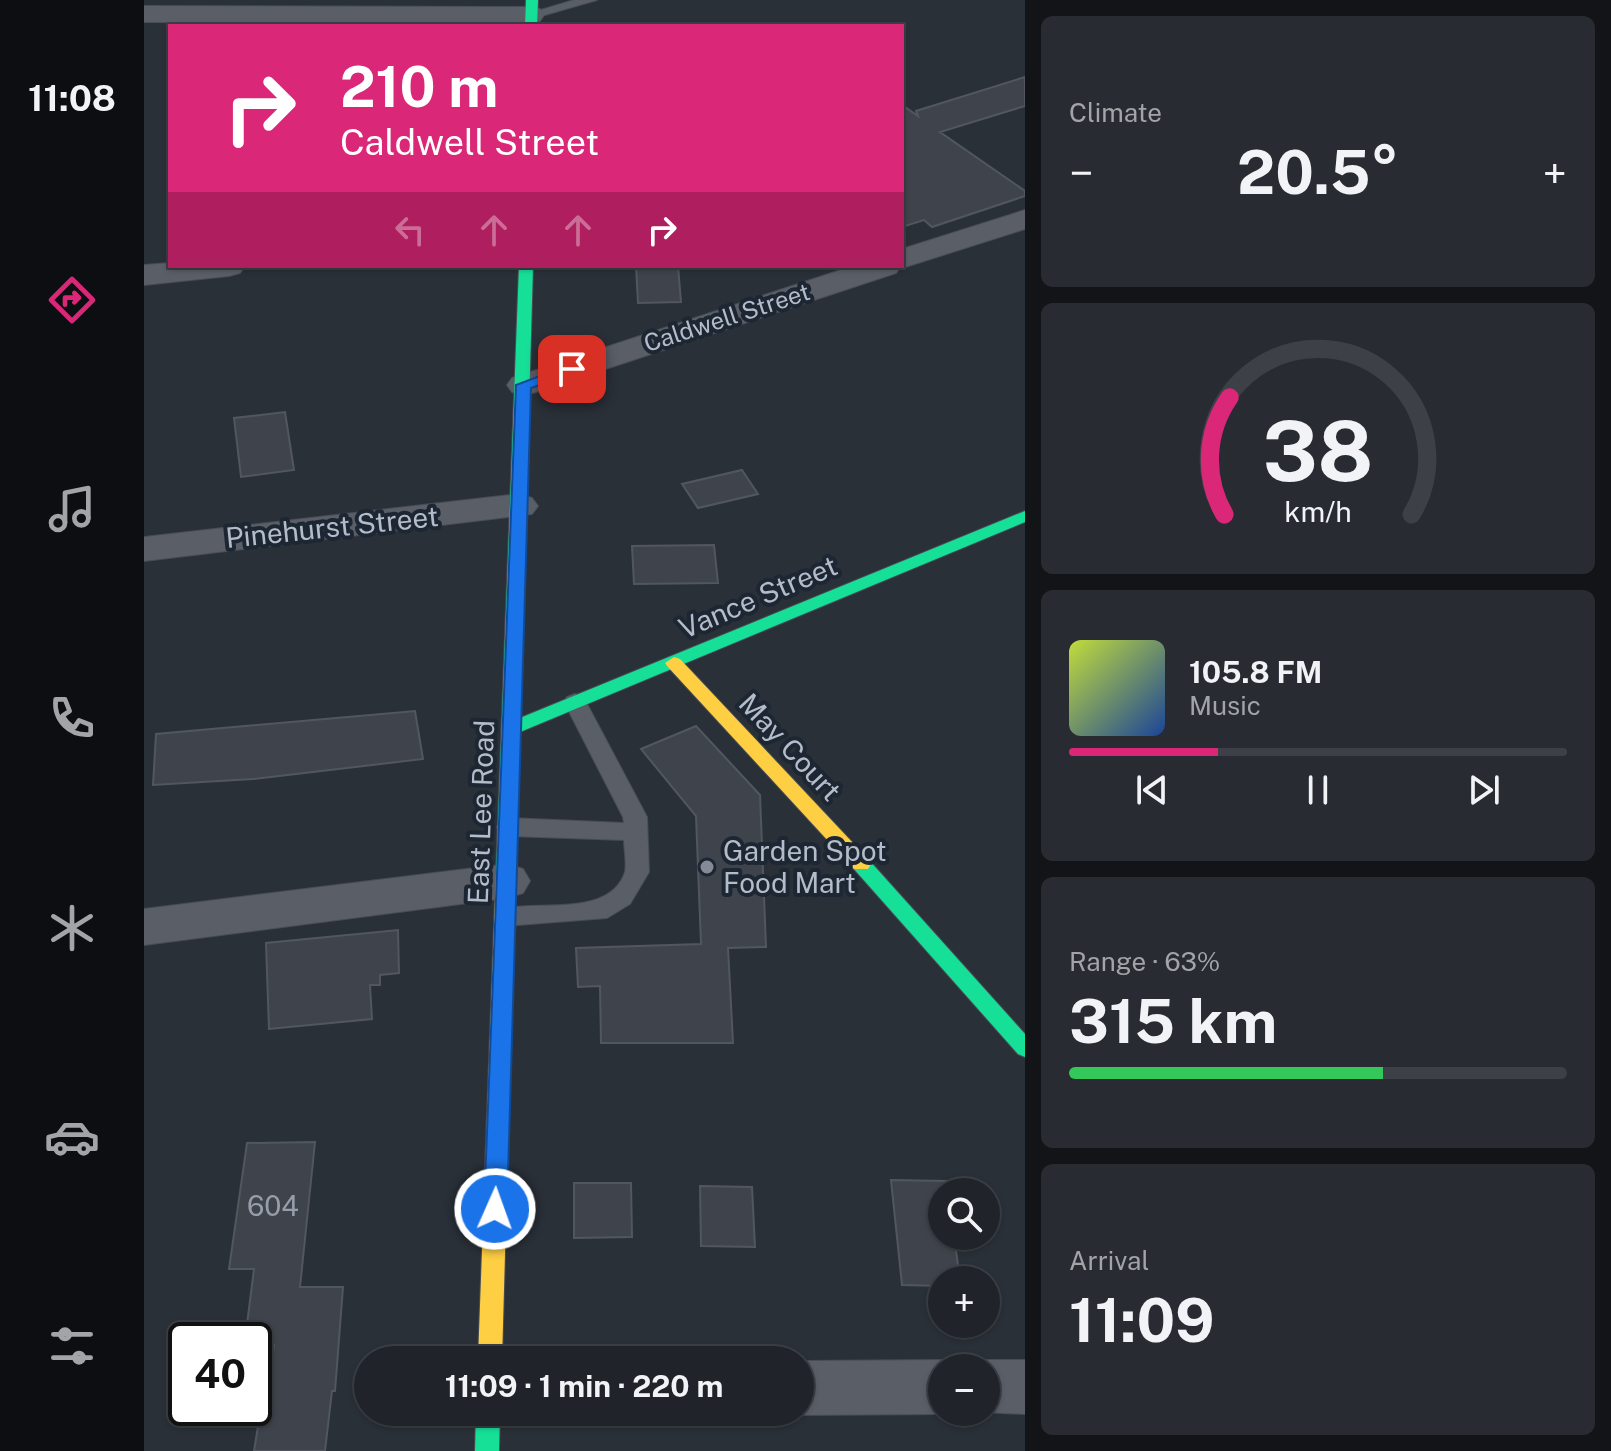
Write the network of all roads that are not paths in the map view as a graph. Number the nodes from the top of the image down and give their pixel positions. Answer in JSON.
{"nodes":[{"id":1,"x":590,"y":0,"type":"edge"},
{"id":2,"x":144,"y":14,"type":"edge"},
{"id":3,"x":531,"y":14,"type":"edge"},
{"id":4,"x":464,"y":20,"type":"edge"},
{"id":5,"x":1025,"y":219,"type":"edge"},
{"id":6,"x":904,"y":259,"type":"edge"},
{"id":7,"x":210,"y":268,"type":"edge"},
{"id":8,"x":526,"y":268,"type":"edge"},
{"id":9,"x":879,"y":268,"type":"edge"},
{"id":10,"x":144,"y":275,"type":"edge"},
{"id":11,"x":524,"y":385,"type":"junction"},
{"id":12,"x":519,"y":506,"type":"junction"},
{"id":13,"x":1025,"y":516,"type":"edge"},
{"id":14,"x":144,"y":549,"type":"edge"},
{"id":15,"x":674,"y":663,"type":"junction"},
{"id":16,"x":575,"y":702,"type":"junction"},
{"id":17,"x":513,"y":728,"type":"junction"},
{"id":18,"x":509,"y":827,"type":"junction"},
{"id":19,"x":636,"y":832,"type":"junction"},
{"id":20,"x":506,"y":899,"type":"junction"},
{"id":21,"x":144,"y":927,"type":"edge"},
{"id":22,"x":1025,"y":1048,"type":"edge"},
{"id":23,"x":490,"y":1346,"type":"edge"},
{"id":24,"x":928,"y":1387,"type":"edge"},
{"id":25,"x":1000,"y":1387,"type":"edge"},
{"id":26,"x":1025,"y":1387,"type":"edge"},
{"id":27,"x":814,"y":1388,"type":"edge"},
{"id":28,"x":488,"y":1426,"type":"edge"},
{"id":29,"x":487,"y":1451,"type":"edge"}],
"edges":[{"from":1,"to":3,"type":"lane"},
{"from":2,"to":4,"type":"street"},
{"from":3,"to":4,"type":"street"},
{"from":5,"to":6,"type":"street"},
{"from":7,"to":10,"type":"street"},
{"from":8,"to":11,"type":"street","name":"East Lee Road"},
{"from":9,"to":11,"type":"street","name":"Caldwell Street"},
{"from":11,"to":12,"type":"street","name":"East Lee Road"},
{"from":12,"to":14,"type":"street","name":"Pinehurst Street"},
{"from":12,"to":17,"type":"street","name":"East Lee Road"},
{"from":13,"to":15,"type":"street","name":"Vance Street"},
{"from":15,"to":16,"type":"street","name":"Vance Street"},
{"from":15,"to":22,"type":"street","name":"May Court"},
{"from":16,"to":17,"type":"street","name":"Vance Street"},
{"from":16,"to":19,"type":"lane"},
{"from":17,"to":18,"type":"street","name":"East Lee Road"},
{"from":18,"to":19,"type":"lane"},
{"from":18,"to":20,"type":"street","name":"East Lee Road"},
{"from":19,"to":20,"type":"lane"},
{"from":20,"to":21,"type":"street"},
{"from":20,"to":23,"type":"street","name":"East Lee Road"},
{"from":24,"to":27,"type":"street"},
{"from":25,"to":26,"type":"street"},
{"from":28,"to":29,"type":"street"}]}
